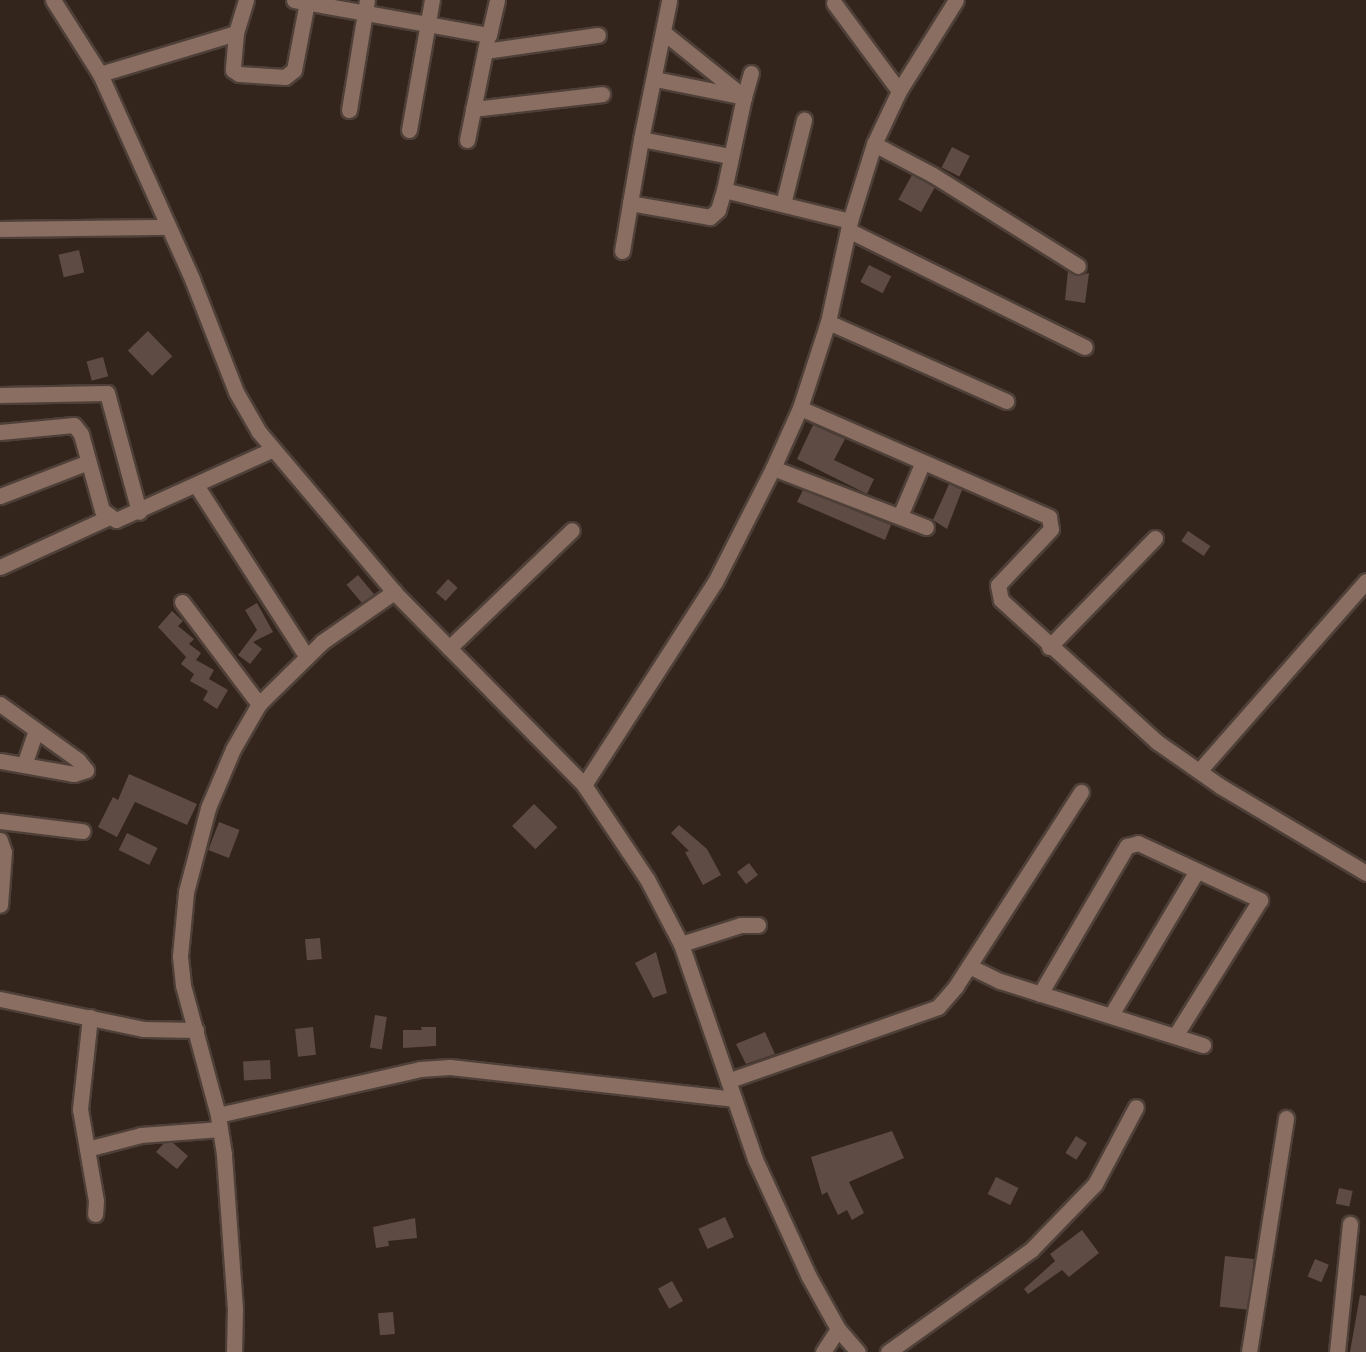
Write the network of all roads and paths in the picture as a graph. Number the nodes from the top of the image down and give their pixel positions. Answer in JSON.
{"nodes":[{"id":1,"x":53,"y":0,"type":"edge"},
{"id":2,"x":246,"y":0,"type":"edge"},
{"id":3,"x":432,"y":0,"type":"edge"},
{"id":4,"x":497,"y":0,"type":"edge"},
{"id":5,"x":956,"y":0,"type":"edge"},
{"id":6,"x":301,"y":1,"type":"edge"},
{"id":7,"x":669,"y":1,"type":"edge"},
{"id":8,"x":834,"y":3,"type":"dead end"},
{"id":9,"x":366,"y":7,"type":"edge"},
{"id":10,"x":428,"y":24,"type":"junction"},
{"id":11,"x":663,"y":32,"type":"junction"},
{"id":12,"x":236,"y":33,"type":"junction"},
{"id":13,"x":489,"y":35,"type":"junction"},
{"id":14,"x":598,"y":35,"type":"dead end"},
{"id":15,"x":485,"y":51,"type":"junction"},
{"id":16,"x":751,"y":73,"type":"dead end"},
{"id":17,"x":100,"y":75,"type":"junction"},
{"id":18,"x":655,"y":79,"type":"junction"},
{"id":19,"x":899,"y":91,"type":"junction"},
{"id":20,"x":602,"y":94,"type":"dead end"},
{"id":21,"x":744,"y":97,"type":"junction"},
{"id":22,"x":474,"y":109,"type":"junction"},
{"id":23,"x":349,"y":110,"type":"dead end"},
{"id":24,"x":804,"y":120,"type":"dead end"},
{"id":25,"x":409,"y":130,"type":"dead end"},
{"id":26,"x":641,"y":139,"type":"junction"},
{"id":27,"x":467,"y":140,"type":"dead end"},
{"id":28,"x":874,"y":144,"type":"junction"},
{"id":29,"x":730,"y":156,"type":"junction"},
{"id":30,"x":724,"y":190,"type":"junction"},
{"id":31,"x":630,"y":203,"type":"junction"},
{"id":32,"x":783,"y":204,"type":"junction"},
{"id":33,"x":849,"y":225,"type":"junction"},
{"id":34,"x":168,"y":227,"type":"junction"},
{"id":35,"x":0,"y":229,"type":"edge"},
{"id":36,"x":622,"y":251,"type":"dead end"},
{"id":37,"x":1078,"y":266,"type":"dead end"},
{"id":38,"x":828,"y":322,"type":"junction"},
{"id":39,"x":1085,"y":347,"type":"dead end"},
{"id":40,"x":0,"y":395,"type":"edge"},
{"id":41,"x":1006,"y":401,"type":"dead end"},
{"id":42,"x":800,"y":408,"type":"junction"},
{"id":43,"x":0,"y":432,"type":"edge"},
{"id":44,"x":271,"y":450,"type":"junction"},
{"id":45,"x":88,"y":462,"type":"junction"},
{"id":46,"x":922,"y":464,"type":"junction"},
{"id":47,"x":773,"y":468,"type":"junction"},
{"id":48,"x":196,"y":485,"type":"junction"},
{"id":49,"x":0,"y":496,"type":"edge"},
{"id":50,"x":139,"y":512,"type":"junction"},
{"id":51,"x":900,"y":516,"type":"junction"},
{"id":52,"x":107,"y":518,"type":"junction"},
{"id":53,"x":926,"y":526,"type":"dead end"},
{"id":54,"x":572,"y":530,"type":"dead end"},
{"id":55,"x":1155,"y":538,"type":"dead end"},
{"id":56,"x":0,"y":567,"type":"edge"},
{"id":57,"x":1366,"y":581,"type":"edge"},
{"id":58,"x":394,"y":592,"type":"junction"},
{"id":59,"x":182,"y":602,"type":"dead end"},
{"id":60,"x":1049,"y":647,"type":"junction"},
{"id":61,"x":449,"y":648,"type":"junction"},
{"id":62,"x":306,"y":656,"type":"junction"},
{"id":63,"x":0,"y":704,"type":"edge"},
{"id":64,"x":259,"y":704,"type":"junction"},
{"id":65,"x":36,"y":730,"type":"junction"},
{"id":66,"x":0,"y":761,"type":"edge"},
{"id":67,"x":24,"y":765,"type":"junction"},
{"id":68,"x":1199,"y":771,"type":"junction"},
{"id":69,"x":584,"y":785,"type":"junction"},
{"id":70,"x":1081,"y":792,"type":"dead end"},
{"id":71,"x":0,"y":821,"type":"edge"},
{"id":72,"x":82,"y":831,"type":"dead end"},
{"id":73,"x":1,"y":848,"type":"edge"},
{"id":74,"x":1197,"y":872,"type":"junction"},
{"id":75,"x":1366,"y":873,"type":"edge"},
{"id":76,"x":0,"y":905,"type":"edge"},
{"id":77,"x":758,"y":925,"type":"dead end"},
{"id":78,"x":681,"y":944,"type":"junction"},
{"id":79,"x":969,"y":966,"type":"junction"},
{"id":80,"x":1040,"y":994,"type":"junction"},
{"id":81,"x":0,"y":999,"type":"edge"},
{"id":82,"x":1112,"y":1015,"type":"junction"},
{"id":83,"x":90,"y":1017,"type":"junction"},
{"id":84,"x":196,"y":1030,"type":"junction"},
{"id":85,"x":1175,"y":1036,"type":"junction"},
{"id":86,"x":1203,"y":1045,"type":"dead end"},
{"id":87,"x":730,"y":1080,"type":"junction"},
{"id":88,"x":734,"y":1099,"type":"junction"},
{"id":89,"x":1136,"y":1107,"type":"dead end"},
{"id":90,"x":1286,"y":1118,"type":"dead end"},
{"id":91,"x":219,"y":1122,"type":"junction"},
{"id":92,"x":87,"y":1149,"type":"junction"},
{"id":93,"x":95,"y":1214,"type":"dead end"},
{"id":94,"x":1350,"y":1224,"type":"dead end"},
{"id":95,"x":838,"y":1329,"type":"junction"},
{"id":96,"x":234,"y":1352,"type":"edge"},
{"id":97,"x":823,"y":1352,"type":"edge"},
{"id":98,"x":858,"y":1352,"type":"edge"},
{"id":99,"x":888,"y":1352,"type":"edge"},
{"id":100,"x":1249,"y":1352,"type":"edge"},
{"id":101,"x":1337,"y":1352,"type":"edge"}],
"edges":[{"from":1,"to":17,"type":"street"},
{"from":2,"to":12,"type":"street"},
{"from":3,"to":10,"type":"street"},
{"from":4,"to":13,"type":"street"},
{"from":5,"to":19,"type":"street"},
{"from":6,"to":9,"type":"street"},
{"from":6,"to":12,"type":"street"},
{"from":7,"to":11,"type":"street"},
{"from":8,"to":19,"type":"street"},
{"from":9,"to":10,"type":"street"},
{"from":9,"to":23,"type":"street"},
{"from":10,"to":13,"type":"street"},
{"from":10,"to":25,"type":"street"},
{"from":11,"to":18,"type":"street"},
{"from":11,"to":21,"type":"street"},
{"from":12,"to":17,"type":"street"},
{"from":13,"to":15,"type":"street"},
{"from":14,"to":15,"type":"street"},
{"from":15,"to":22,"type":"street"},
{"from":16,"to":21,"type":"street"},
{"from":17,"to":34,"type":"street"},
{"from":18,"to":21,"type":"street"},
{"from":18,"to":26,"type":"street"},
{"from":19,"to":28,"type":"street"},
{"from":20,"to":22,"type":"street"},
{"from":21,"to":29,"type":"street"},
{"from":22,"to":27,"type":"street"},
{"from":24,"to":32,"type":"street"},
{"from":26,"to":29,"type":"street"},
{"from":26,"to":31,"type":"street"},
{"from":28,"to":33,"type":"street"},
{"from":28,"to":37,"type":"street"},
{"from":29,"to":30,"type":"street"},
{"from":30,"to":31,"type":"street"},
{"from":30,"to":32,"type":"street"},
{"from":31,"to":36,"type":"street"},
{"from":32,"to":33,"type":"street"},
{"from":33,"to":38,"type":"street"},
{"from":33,"to":39,"type":"street"},
{"from":34,"to":35,"type":"street"},
{"from":34,"to":44,"type":"street"},
{"from":38,"to":41,"type":"street"},
{"from":38,"to":42,"type":"street"},
{"from":40,"to":50,"type":"street"},
{"from":42,"to":46,"type":"street"},
{"from":42,"to":47,"type":"street"},
{"from":43,"to":45,"type":"street"},
{"from":44,"to":48,"type":"street"},
{"from":44,"to":58,"type":"street"},
{"from":45,"to":49,"type":"street"},
{"from":45,"to":52,"type":"street"},
{"from":46,"to":51,"type":"street"},
{"from":46,"to":60,"type":"street"},
{"from":47,"to":51,"type":"street"},
{"from":47,"to":69,"type":"street"},
{"from":48,"to":50,"type":"street"},
{"from":48,"to":62,"type":"street"},
{"from":50,"to":52,"type":"street"},
{"from":51,"to":53,"type":"street"},
{"from":52,"to":56,"type":"street"},
{"from":54,"to":61,"type":"street"},
{"from":55,"to":60,"type":"street"},
{"from":57,"to":68,"type":"street"},
{"from":58,"to":61,"type":"street"},
{"from":58,"to":62,"type":"street"},
{"from":59,"to":64,"type":"street"},
{"from":60,"to":68,"type":"street"},
{"from":61,"to":69,"type":"street"},
{"from":62,"to":64,"type":"street"},
{"from":63,"to":65,"type":"street"},
{"from":64,"to":84,"type":"street"},
{"from":65,"to":67,"type":"street"},
{"from":65,"to":67,"type":"street"},
{"from":66,"to":67,"type":"street"},
{"from":68,"to":75,"type":"street"},
{"from":69,"to":78,"type":"street"},
{"from":70,"to":79,"type":"street"},
{"from":71,"to":72,"type":"street"},
{"from":73,"to":76,"type":"street"},
{"from":74,"to":80,"type":"street"},
{"from":74,"to":82,"type":"street"},
{"from":74,"to":85,"type":"street"},
{"from":77,"to":78,"type":"street"},
{"from":78,"to":87,"type":"street"},
{"from":79,"to":80,"type":"street"},
{"from":79,"to":87,"type":"street"},
{"from":80,"to":82,"type":"street"},
{"from":81,"to":83,"type":"street"},
{"from":82,"to":85,"type":"street"},
{"from":83,"to":84,"type":"street"},
{"from":83,"to":92,"type":"street"},
{"from":84,"to":91,"type":"street"},
{"from":85,"to":86,"type":"street"},
{"from":87,"to":88,"type":"street"},
{"from":88,"to":91,"type":"street"},
{"from":88,"to":95,"type":"street"},
{"from":89,"to":99,"type":"street"},
{"from":90,"to":100,"type":"street"},
{"from":91,"to":92,"type":"street"},
{"from":91,"to":96,"type":"street"},
{"from":92,"to":93,"type":"street"},
{"from":94,"to":101,"type":"street"},
{"from":95,"to":97,"type":"street"},
{"from":95,"to":98,"type":"street"}]}
